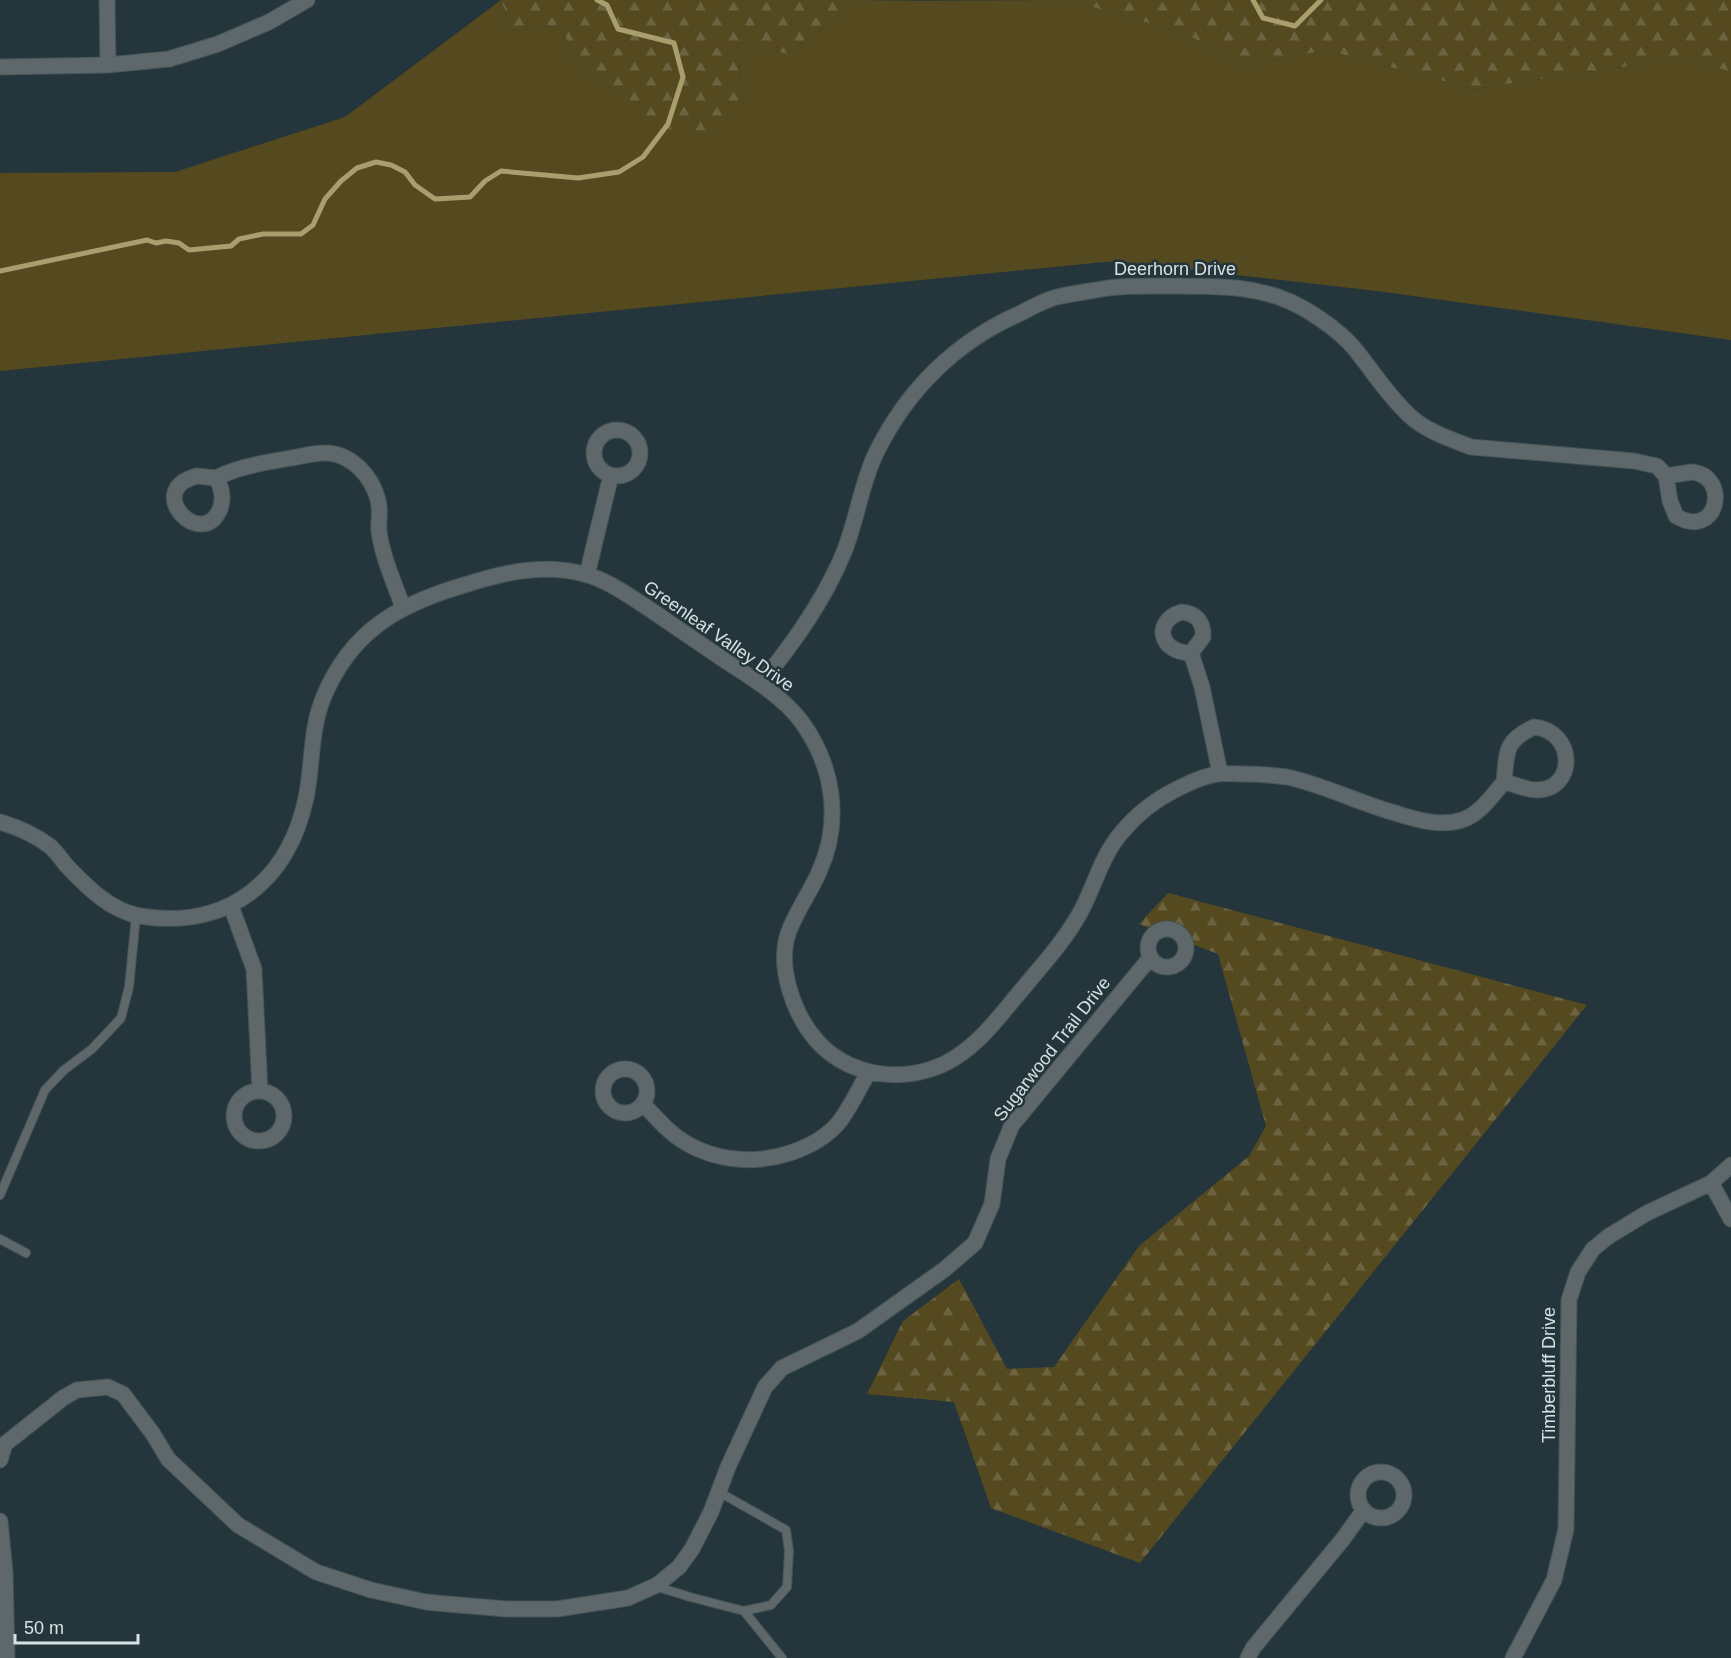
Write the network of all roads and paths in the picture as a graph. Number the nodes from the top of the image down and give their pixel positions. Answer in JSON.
{"nodes":[{"id":1,"x":107,"y":0,"type":"edge"},
{"id":2,"x":307,"y":0,"type":"edge"},
{"id":3,"x":108,"y":65,"type":"junction"},
{"id":4,"x":0,"y":67,"type":"edge"},
{"id":5,"x":611,"y":475,"type":"dead end"},
{"id":6,"x":1666,"y":476,"type":"dead end"},
{"id":7,"x":216,"y":478,"type":"dead end"},
{"id":8,"x":587,"y":575,"type":"junction"},
{"id":9,"x":403,"y":607,"type":"junction"},
{"id":10,"x":1191,"y":653,"type":"dead end"},
{"id":11,"x":760,"y":684,"type":"junction"},
{"id":12,"x":1220,"y":773,"type":"junction"},
{"id":13,"x":1504,"y":782,"type":"junction"},
{"id":14,"x":0,"y":822,"type":"edge"},
{"id":15,"x":231,"y":906,"type":"junction"},
{"id":16,"x":136,"y":916,"type":"junction"},
{"id":17,"x":1150,"y":958,"type":"dead end"},
{"id":18,"x":867,"y":1073,"type":"junction"},
{"id":19,"x":260,"y":1091,"type":"dead end"},
{"id":20,"x":643,"y":1104,"type":"dead end"},
{"id":21,"x":1731,"y":1166,"type":"edge"},
{"id":22,"x":1711,"y":1183,"type":"junction"},
{"id":23,"x":0,"y":1195,"type":"edge"},
{"id":24,"x":1731,"y":1220,"type":"edge"},
{"id":25,"x":0,"y":1239,"type":"edge"},
{"id":26,"x":26,"y":1252,"type":"dead end"},
{"id":27,"x":0,"y":1460,"type":"edge"},
{"id":28,"x":719,"y":1492,"type":"junction"},
{"id":29,"x":1364,"y":1510,"type":"dead end"},
{"id":30,"x":0,"y":1521,"type":"edge"},
{"id":31,"x":655,"y":1586,"type":"junction"},
{"id":32,"x":744,"y":1611,"type":"junction"},
{"id":33,"x":7,"y":1658,"type":"edge"},
{"id":34,"x":782,"y":1658,"type":"edge"},
{"id":35,"x":1248,"y":1658,"type":"edge"},
{"id":36,"x":1513,"y":1658,"type":"edge"}],
"edges":[{"from":1,"to":3,"type":"street"},
{"from":2,"to":3,"type":"street"},
{"from":3,"to":4,"type":"street"},
{"from":5,"to":8,"type":"street"},
{"from":6,"to":11,"type":"street","name":"Deerhorn Drive"},
{"from":7,"to":9,"type":"street"},
{"from":8,"to":9,"type":"street","name":"Greenleaf Valley Drive"},
{"from":8,"to":11,"type":"street","name":"Greenleaf Valley Drive"},
{"from":9,"to":15,"type":"street","name":"Greenleaf Valley Drive"},
{"from":10,"to":12,"type":"street"},
{"from":11,"to":18,"type":"street","name":"Greenleaf Valley Drive"},
{"from":12,"to":13,"type":"street","name":"Greenleaf Valley Drive"},
{"from":12,"to":18,"type":"street","name":"Greenleaf Valley Drive"},
{"from":13,"to":13,"type":"street"},
{"from":14,"to":16,"type":"street","name":"Greenleaf Valley Drive"},
{"from":15,"to":16,"type":"street","name":"Greenleaf Valley Drive"},
{"from":15,"to":19,"type":"street"},
{"from":16,"to":23,"type":"lane"},
{"from":17,"to":28,"type":"street","name":"Sugarwood Trail Drive"},
{"from":18,"to":20,"type":"street"},
{"from":21,"to":22,"type":"street","name":"Timberbluff Drive"},
{"from":22,"to":24,"type":"street"},
{"from":22,"to":36,"type":"street","name":"Timberbluff Drive"},
{"from":25,"to":26,"type":"lane"},
{"from":27,"to":31,"type":"street","name":"Sugarwood Trail Drive"},
{"from":28,"to":31,"type":"street","name":"Sugarwood Trail Drive"},
{"from":28,"to":32,"type":"lane"},
{"from":29,"to":35,"type":"street"},
{"from":30,"to":33,"type":"street"},
{"from":31,"to":32,"type":"lane"},
{"from":32,"to":34,"type":"lane"}]}
